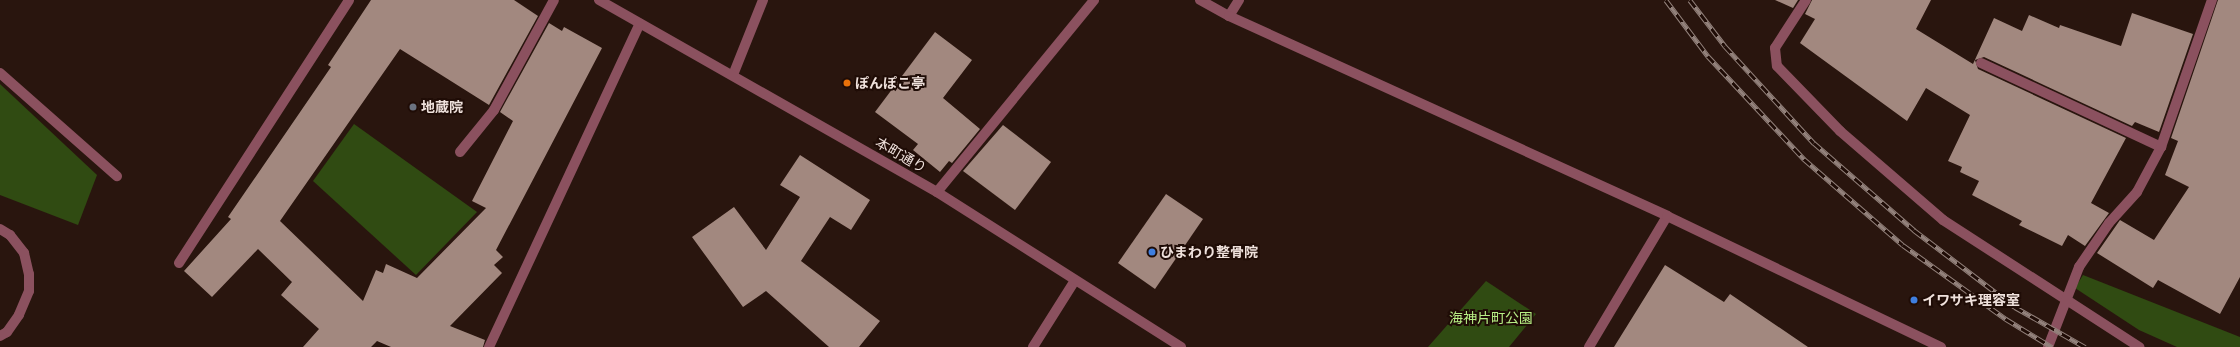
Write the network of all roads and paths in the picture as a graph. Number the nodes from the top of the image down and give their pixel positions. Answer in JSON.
{"nodes":[{"id":1,"x":349,"y":0,"type":"edge"},
{"id":2,"x":554,"y":0,"type":"edge"},
{"id":3,"x":599,"y":0,"type":"edge"},
{"id":4,"x":764,"y":0,"type":"edge"},
{"id":5,"x":1094,"y":0,"type":"edge"},
{"id":6,"x":1200,"y":0,"type":"edge"},
{"id":7,"x":1239,"y":0,"type":"edge"},
{"id":8,"x":1806,"y":0,"type":"edge"},
{"id":9,"x":2212,"y":0,"type":"edge"},
{"id":10,"x":1229,"y":16,"type":"junction"},
{"id":11,"x":640,"y":23,"type":"junction"},
{"id":12,"x":1981,"y":63,"type":"dead end"},
{"id":13,"x":0,"y":73,"type":"edge"},
{"id":14,"x":733,"y":75,"type":"junction"},
{"id":15,"x":2161,"y":147,"type":"junction"},
{"id":16,"x":460,"y":152,"type":"dead end"},
{"id":17,"x":117,"y":176,"type":"dead end"},
{"id":18,"x":937,"y":192,"type":"junction"},
{"id":19,"x":1667,"y":216,"type":"junction"},
{"id":20,"x":0,"y":229,"type":"edge"},
{"id":21,"x":180,"y":263,"type":"dead end"},
{"id":22,"x":1074,"y":282,"type":"junction"},
{"id":23,"x":2065,"y":300,"type":"junction"},
{"id":24,"x":0,"y":336,"type":"edge"},
{"id":25,"x":489,"y":347,"type":"edge"},
{"id":26,"x":1033,"y":347,"type":"edge"},
{"id":27,"x":1181,"y":347,"type":"edge"},
{"id":28,"x":1589,"y":347,"type":"edge"},
{"id":29,"x":1941,"y":347,"type":"edge"},
{"id":30,"x":2048,"y":347,"type":"edge"},
{"id":31,"x":2139,"y":347,"type":"edge"}],
"edges":[{"from":1,"to":21,"type":"street"},
{"from":2,"to":16,"type":"street"},
{"from":3,"to":11,"type":"street","name":"本町通り"},
{"from":4,"to":14,"type":"street"},
{"from":5,"to":18,"type":"street"},
{"from":6,"to":10,"type":"street"},
{"from":7,"to":10,"type":"street"},
{"from":8,"to":23,"type":"street"},
{"from":9,"to":15,"type":"street"},
{"from":10,"to":19,"type":"street"},
{"from":11,"to":14,"type":"street","name":"本町通り"},
{"from":11,"to":25,"type":"street"},
{"from":12,"to":15,"type":"street"},
{"from":13,"to":17,"type":"street"},
{"from":14,"to":18,"type":"street","name":"本町通り"},
{"from":15,"to":23,"type":"street"},
{"from":18,"to":22,"type":"street","name":"本町通り"},
{"from":19,"to":28,"type":"street"},
{"from":19,"to":29,"type":"street"},
{"from":20,"to":24,"type":"street"},
{"from":22,"to":26,"type":"street"},
{"from":22,"to":27,"type":"street","name":"本町通り"},
{"from":23,"to":30,"type":"street"},
{"from":23,"to":31,"type":"street"}]}
